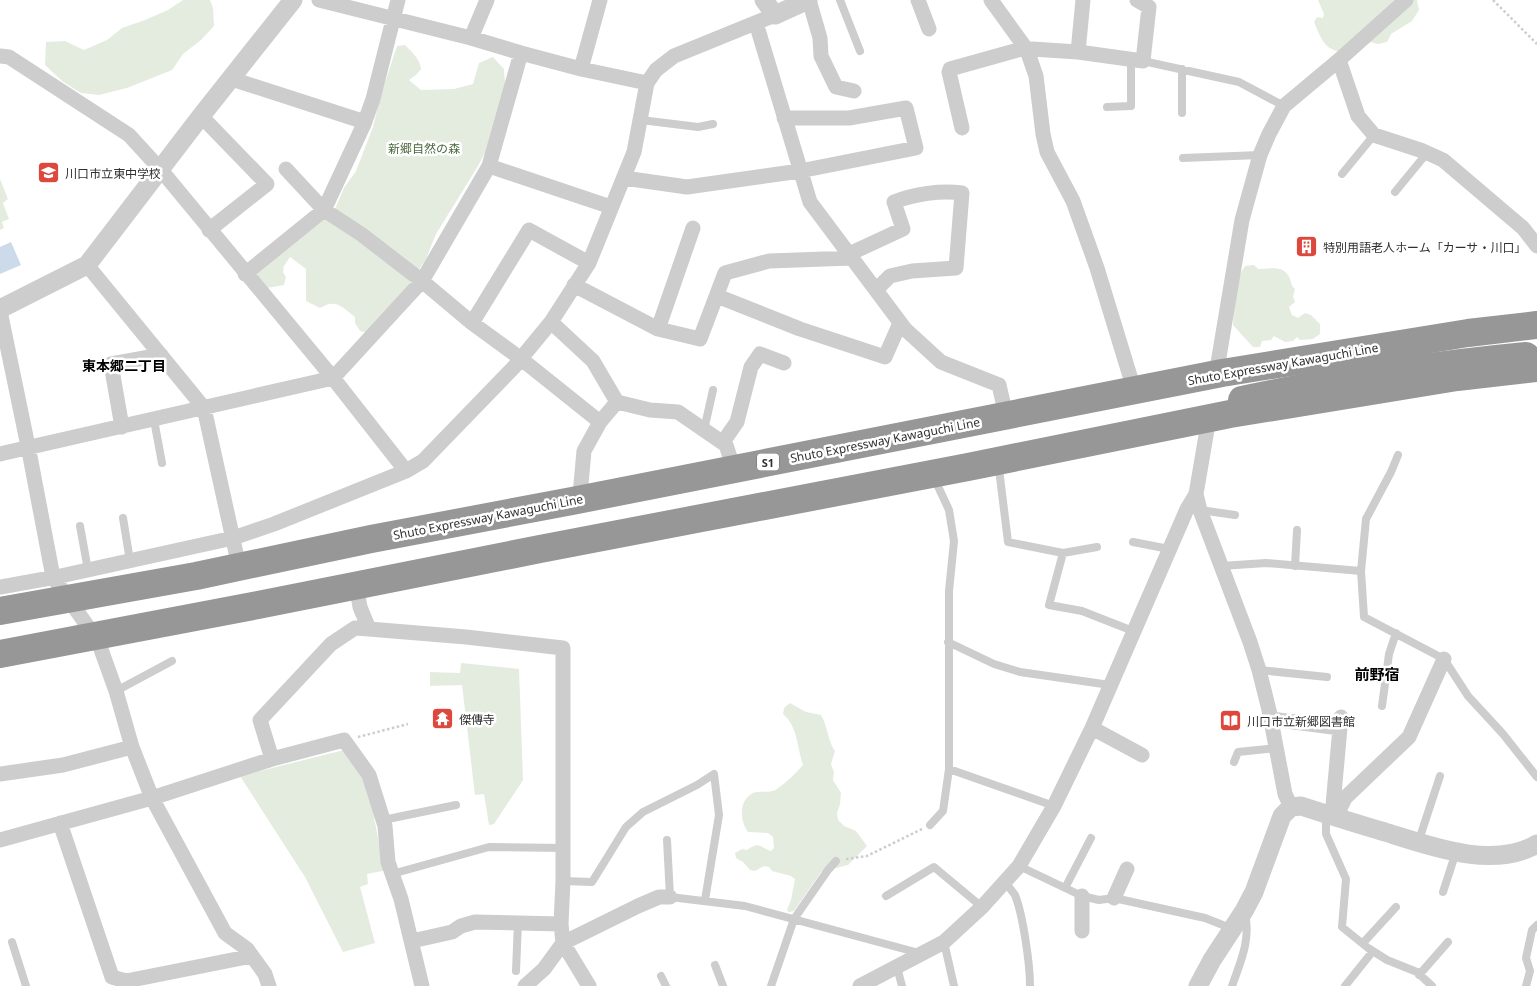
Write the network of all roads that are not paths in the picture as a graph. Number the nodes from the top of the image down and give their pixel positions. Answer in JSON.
{"nodes":[{"id":1,"x":293,"y":0,"type":"edge"},
{"id":2,"x":398,"y":0,"type":"edge"},
{"id":3,"x":487,"y":0,"type":"edge"},
{"id":4,"x":600,"y":0,"type":"edge"},
{"id":5,"x":808,"y":0,"type":"edge"},
{"id":6,"x":840,"y":0,"type":"edge"},
{"id":7,"x":918,"y":0,"type":"edge"},
{"id":8,"x":991,"y":0,"type":"edge"},
{"id":9,"x":1083,"y":0,"type":"edge"},
{"id":10,"x":1137,"y":0,"type":"edge"},
{"id":11,"x":1406,"y":0,"type":"edge"},
{"id":12,"x":326,"y":1,"type":"edge"},
{"id":13,"x":769,"y":8,"type":"edge"},
{"id":14,"x":393,"y":18,"type":"junction"},
{"id":15,"x":756,"y":23,"type":"junction"},
{"id":16,"x":928,"y":29,"type":"dead end"},
{"id":17,"x":471,"y":38,"type":"junction"},
{"id":18,"x":1026,"y":49,"type":"junction"},
{"id":19,"x":860,"y":51,"type":"dead end"},
{"id":20,"x":1078,"y":52,"type":"junction"},
{"id":21,"x":521,"y":53,"type":"junction"},
{"id":22,"x":0,"y":56,"type":"edge"},
{"id":23,"x":1137,"y":59,"type":"junction"},
{"id":24,"x":1339,"y":60,"type":"junction"},
{"id":25,"x":582,"y":69,"type":"junction"},
{"id":26,"x":1182,"y":69,"type":"junction"},
{"id":27,"x":232,"y":79,"type":"junction"},
{"id":28,"x":648,"y":83,"type":"junction"},
{"id":29,"x":854,"y":91,"type":"dead end"},
{"id":30,"x":1284,"y":106,"type":"junction"},
{"id":31,"x":1107,"y":107,"type":"dead end"},
{"id":32,"x":1182,"y":113,"type":"dead end"},
{"id":33,"x":201,"y":116,"type":"junction"},
{"id":34,"x":784,"y":118,"type":"junction"},
{"id":35,"x":641,"y":120,"type":"junction"},
{"id":36,"x":364,"y":122,"type":"junction"},
{"id":37,"x":713,"y":124,"type":"dead end"},
{"id":38,"x":962,"y":128,"type":"dead end"},
{"id":39,"x":1374,"y":135,"type":"junction"},
{"id":40,"x":1427,"y":153,"type":"junction"},
{"id":41,"x":1260,"y":155,"type":"junction"},
{"id":42,"x":1183,"y":158,"type":"dead end"},
{"id":43,"x":490,"y":166,"type":"junction"},
{"id":44,"x":286,"y":169,"type":"dead end"},
{"id":45,"x":161,"y":170,"type":"junction"},
{"id":46,"x":800,"y":171,"type":"junction"},
{"id":47,"x":1342,"y":174,"type":"dead end"},
{"id":48,"x":624,"y":178,"type":"junction"},
{"id":49,"x":1395,"y":192,"type":"dead end"},
{"id":50,"x":611,"y":207,"type":"junction"},
{"id":51,"x":324,"y":210,"type":"junction"},
{"id":52,"x":693,"y":228,"type":"dead end"},
{"id":53,"x":210,"y":230,"type":"junction"},
{"id":54,"x":1537,"y":246,"type":"edge"},
{"id":55,"x":851,"y":256,"type":"junction"},
{"id":56,"x":589,"y":263,"type":"junction"},
{"id":57,"x":87,"y":265,"type":"junction"},
{"id":58,"x":245,"y":274,"type":"junction"},
{"id":59,"x":422,"y":281,"type":"junction"},
{"id":60,"x":574,"y":285,"type":"junction"},
{"id":61,"x":876,"y":290,"type":"junction"},
{"id":62,"x":717,"y":296,"type":"junction"},
{"id":63,"x":0,"y":310,"type":"edge"},
{"id":64,"x":472,"y":322,"type":"junction"},
{"id":65,"x":552,"y":322,"type":"junction"},
{"id":66,"x":900,"y":323,"type":"junction"},
{"id":67,"x":1537,"y":325,"type":"edge"},
{"id":68,"x":658,"y":329,"type":"junction"},
{"id":69,"x":1537,"y":340,"type":"edge"},
{"id":70,"x":161,"y":355,"type":"junction"},
{"id":71,"x":1537,"y":355,"type":"edge"},
{"id":72,"x":520,"y":358,"type":"junction"},
{"id":73,"x":1314,"y":358,"type":"junction"},
{"id":74,"x":784,"y":363,"type":"dead end"},
{"id":75,"x":1537,"y":368,"type":"edge"},
{"id":76,"x":1217,"y":369,"type":"dead end"},
{"id":77,"x":333,"y":378,"type":"junction"},
{"id":78,"x":1133,"y":386,"type":"dead end"},
{"id":79,"x":713,"y":390,"type":"dead end"},
{"id":80,"x":617,"y":402,"type":"junction"},
{"id":81,"x":204,"y":408,"type":"junction"},
{"id":82,"x":1005,"y":411,"type":"dead end"},
{"id":83,"x":154,"y":420,"type":"junction"},
{"id":84,"x":600,"y":422,"type":"junction"},
{"id":85,"x":1208,"y":424,"type":"dead end"},
{"id":86,"x":122,"y":426,"type":"junction"},
{"id":87,"x":704,"y":430,"type":"junction"},
{"id":88,"x":722,"y":442,"type":"junction"},
{"id":89,"x":28,"y":448,"type":"junction"},
{"id":90,"x":0,"y":454,"type":"edge"},
{"id":91,"x":1398,"y":455,"type":"dead end"},
{"id":92,"x":162,"y":463,"type":"dead end"},
{"id":93,"x":732,"y":463,"type":"dead end"},
{"id":94,"x":999,"y":469,"type":"dead end"},
{"id":95,"x":406,"y":471,"type":"junction"},
{"id":96,"x":936,"y":482,"type":"dead end"},
{"id":97,"x":842,"y":492,"type":"junction"},
{"id":98,"x":1196,"y":494,"type":"junction"},
{"id":99,"x":580,"y":495,"type":"dead end"},
{"id":100,"x":1200,"y":510,"type":"junction"},
{"id":101,"x":1235,"y":515,"type":"dead end"},
{"id":102,"x":123,"y":518,"type":"dead end"},
{"id":103,"x":80,"y":526,"type":"dead end"},
{"id":104,"x":1297,"y":530,"type":"dead end"},
{"id":105,"x":233,"y":538,"type":"junction"},
{"id":106,"x":1133,"y":542,"type":"dead end"},
{"id":107,"x":1097,"y":547,"type":"dead end"},
{"id":108,"x":1169,"y":549,"type":"junction"},
{"id":109,"x":1063,"y":553,"type":"junction"},
{"id":110,"x":130,"y":561,"type":"junction"},
{"id":111,"x":238,"y":562,"type":"dead end"},
{"id":112,"x":1221,"y":566,"type":"junction"},
{"id":113,"x":1295,"y":566,"type":"junction"},
{"id":114,"x":88,"y":570,"type":"junction"},
{"id":115,"x":1361,"y":571,"type":"junction"},
{"id":116,"x":196,"y":576,"type":"junction"},
{"id":117,"x":53,"y":577,"type":"junction"},
{"id":118,"x":0,"y":587,"type":"edge"},
{"id":119,"x":357,"y":590,"type":"dead end"},
{"id":120,"x":0,"y":611,"type":"edge"},
{"id":121,"x":0,"y":626,"type":"edge"},
{"id":122,"x":370,"y":629,"type":"junction"},
{"id":123,"x":1133,"y":630,"type":"junction"},
{"id":124,"x":1396,"y":633,"type":"junction"},
{"id":125,"x":948,"y":642,"type":"junction"},
{"id":126,"x":0,"y":654,"type":"edge"},
{"id":127,"x":1444,"y":659,"type":"junction"},
{"id":128,"x":172,"y":661,"type":"dead end"},
{"id":129,"x":1259,"y":670,"type":"junction"},
{"id":130,"x":1328,"y":677,"type":"dead end"},
{"id":131,"x":1110,"y":685,"type":"junction"},
{"id":132,"x":116,"y":691,"type":"junction"},
{"id":133,"x":1382,"y":706,"type":"dead end"},
{"id":134,"x":1271,"y":719,"type":"junction"},
{"id":135,"x":1092,"y":728,"type":"junction"},
{"id":136,"x":132,"y":747,"type":"junction"},
{"id":137,"x":1276,"y":748,"type":"junction"},
{"id":138,"x":1142,"y":754,"type":"dead end"},
{"id":139,"x":272,"y":759,"type":"junction"},
{"id":140,"x":1234,"y":762,"type":"dead end"},
{"id":141,"x":948,"y":769,"type":"junction"},
{"id":142,"x":0,"y":774,"type":"edge"},
{"id":143,"x":1440,"y":776,"type":"dead end"},
{"id":144,"x":1537,"y":777,"type":"edge"},
{"id":145,"x":152,"y":798,"type":"junction"},
{"id":146,"x":456,"y":805,"type":"dead end"},
{"id":147,"x":1054,"y":806,"type":"junction"},
{"id":148,"x":1291,"y":807,"type":"junction"},
{"id":149,"x":1332,"y":816,"type":"junction"},
{"id":150,"x":383,"y":820,"type":"junction"},
{"id":151,"x":60,"y":823,"type":"junction"},
{"id":152,"x":930,"y":826,"type":"road end"},
{"id":153,"x":1091,"y":838,"type":"dead end"},
{"id":154,"x":0,"y":840,"type":"edge"},
{"id":155,"x":667,"y":840,"type":"dead end"},
{"id":156,"x":1418,"y":843,"type":"junction"},
{"id":157,"x":1537,"y":844,"type":"edge"},
{"id":158,"x":563,"y":848,"type":"junction"},
{"id":159,"x":1456,"y":852,"type":"junction"},
{"id":160,"x":836,"y":861,"type":"road end"},
{"id":161,"x":1019,"y":866,"type":"junction"},
{"id":162,"x":1127,"y":868,"type":"dead end"},
{"id":163,"x":392,"y":874,"type":"junction"},
{"id":164,"x":563,"y":881,"type":"junction"},
{"id":165,"x":1005,"y":882,"type":"junction"},
{"id":166,"x":1064,"y":888,"type":"junction"},
{"id":167,"x":1443,"y":892,"type":"dead end"},
{"id":168,"x":886,"y":896,"type":"dead end"},
{"id":169,"x":1082,"y":896,"type":"junction"},
{"id":170,"x":670,"y":897,"type":"junction"},
{"id":171,"x":1114,"y":898,"type":"junction"},
{"id":172,"x":705,"y":900,"type":"junction"},
{"id":173,"x":982,"y":907,"type":"junction"},
{"id":174,"x":1396,"y":908,"type":"dead end"},
{"id":175,"x":1244,"y":911,"type":"junction"},
{"id":176,"x":794,"y":919,"type":"junction"},
{"id":177,"x":518,"y":922,"type":"junction"},
{"id":178,"x":561,"y":924,"type":"junction"},
{"id":179,"x":1537,"y":925,"type":"edge"},
{"id":180,"x":1232,"y":929,"type":"junction"},
{"id":181,"x":1082,"y":930,"type":"dead end"},
{"id":182,"x":412,"y":941,"type":"junction"},
{"id":183,"x":12,"y":942,"type":"dead end"},
{"id":184,"x":944,"y":942,"type":"junction"},
{"id":185,"x":1448,"y":942,"type":"dead end"},
{"id":186,"x":563,"y":943,"type":"junction"},
{"id":187,"x":1363,"y":943,"type":"junction"},
{"id":188,"x":1373,"y":951,"type":"junction"},
{"id":189,"x":923,"y":954,"type":"junction"},
{"id":190,"x":252,"y":956,"type":"junction"},
{"id":191,"x":715,"y":965,"type":"dead end"},
{"id":192,"x":897,"y":967,"type":"junction"},
{"id":193,"x":516,"y":971,"type":"dead end"},
{"id":194,"x":1419,"y":975,"type":"junction"},
{"id":195,"x":661,"y":976,"type":"dead end"},
{"id":196,"x":26,"y":986,"type":"edge"},
{"id":197,"x":269,"y":986,"type":"edge"},
{"id":198,"x":422,"y":986,"type":"edge"},
{"id":199,"x":525,"y":986,"type":"edge"},
{"id":200,"x":588,"y":986,"type":"edge"},
{"id":201,"x":666,"y":986,"type":"edge"},
{"id":202,"x":723,"y":986,"type":"edge"},
{"id":203,"x":771,"y":986,"type":"edge"},
{"id":204,"x":860,"y":986,"type":"edge"},
{"id":205,"x":902,"y":986,"type":"edge"},
{"id":206,"x":954,"y":986,"type":"edge"},
{"id":207,"x":1030,"y":986,"type":"edge"},
{"id":208,"x":1198,"y":986,"type":"edge"},
{"id":209,"x":1232,"y":986,"type":"edge"},
{"id":210,"x":1345,"y":986,"type":"edge"},
{"id":211,"x":1432,"y":986,"type":"edge"},
{"id":212,"x":1526,"y":986,"type":"edge"}],
"edges":[{"from":1,"to":27,"type":"street"},
{"from":2,"to":14,"type":"street"},
{"from":3,"to":17,"type":"street"},
{"from":4,"to":25,"type":"street"},
{"from":5,"to":13,"type":"street"},
{"from":5,"to":29,"type":"street"},
{"from":6,"to":19,"type":"lane"},
{"from":7,"to":16,"type":"street"},
{"from":8,"to":18,"type":"street"},
{"from":9,"to":20,"type":"street"},
{"from":10,"to":23,"type":"street"},
{"from":11,"to":24,"type":"street"},
{"from":12,"to":14,"type":"street"},
{"from":13,"to":15,"type":"street"},
{"from":14,"to":17,"type":"street"},
{"from":14,"to":36,"type":"street"},
{"from":15,"to":28,"type":"street"},
{"from":15,"to":34,"type":"street"},
{"from":17,"to":21,"type":"street"},
{"from":18,"to":20,"type":"street"},
{"from":18,"to":38,"type":"street"},
{"from":18,"to":78,"type":"street"},
{"from":20,"to":23,"type":"street"},
{"from":21,"to":25,"type":"street"},
{"from":21,"to":43,"type":"street"},
{"from":22,"to":45,"type":"street"},
{"from":23,"to":26,"type":"lane"},
{"from":23,"to":31,"type":"lane"},
{"from":24,"to":30,"type":"street"},
{"from":24,"to":39,"type":"street"},
{"from":25,"to":28,"type":"street"},
{"from":26,"to":30,"type":"lane"},
{"from":26,"to":32,"type":"lane"},
{"from":27,"to":33,"type":"street"},
{"from":27,"to":36,"type":"street"},
{"from":28,"to":35,"type":"street"},
{"from":30,"to":41,"type":"street"},
{"from":33,"to":45,"type":"street"},
{"from":33,"to":53,"type":"street"},
{"from":34,"to":46,"type":"street"},
{"from":34,"to":46,"type":"street"},
{"from":35,"to":37,"type":"lane"},
{"from":35,"to":48,"type":"street"},
{"from":36,"to":51,"type":"street"},
{"from":39,"to":40,"type":"street"},
{"from":39,"to":47,"type":"lane"},
{"from":40,"to":49,"type":"lane"},
{"from":40,"to":54,"type":"street"},
{"from":41,"to":42,"type":"lane"},
{"from":41,"to":76,"type":"street"},
{"from":43,"to":50,"type":"street"},
{"from":43,"to":59,"type":"street"},
{"from":44,"to":51,"type":"street"},
{"from":45,"to":53,"type":"street"},
{"from":45,"to":57,"type":"street"},
{"from":46,"to":48,"type":"street"},
{"from":46,"to":55,"type":"street"},
{"from":48,"to":50,"type":"street"},
{"from":50,"to":56,"type":"street"},
{"from":51,"to":58,"type":"street"},
{"from":51,"to":59,"type":"street"},
{"from":52,"to":68,"type":"street"},
{"from":53,"to":58,"type":"street"},
{"from":55,"to":61,"type":"street"},
{"from":55,"to":61,"type":"street"},
{"from":55,"to":62,"type":"street"},
{"from":56,"to":60,"type":"street"},
{"from":56,"to":64,"type":"street"},
{"from":57,"to":63,"type":"street"},
{"from":57,"to":70,"type":"street"},
{"from":58,"to":77,"type":"street"},
{"from":59,"to":64,"type":"street"},
{"from":59,"to":77,"type":"street"},
{"from":60,"to":65,"type":"street"},
{"from":60,"to":68,"type":"street"},
{"from":61,"to":66,"type":"street"},
{"from":62,"to":66,"type":"street"},
{"from":62,"to":68,"type":"street"},
{"from":63,"to":89,"type":"street"},
{"from":64,"to":72,"type":"street"},
{"from":65,"to":72,"type":"street"},
{"from":65,"to":80,"type":"street"},
{"from":66,"to":82,"type":"street"},
{"from":67,"to":73,"type":"highway","name":"Shuto Expressway Kawaguchi Line","number":"S1","bridge":true},
{"from":69,"to":73,"type":"highway","bridge":true},
{"from":70,"to":81,"type":"street"},
{"from":70,"to":86,"type":"street"},
{"from":71,"to":97,"type":"highway","bridge":true},
{"from":72,"to":84,"type":"street"},
{"from":72,"to":95,"type":"street"},
{"from":73,"to":116,"type":"highway","name":"Shuto Expressway Kawaguchi Line","number":"S1","bridge":true},
{"from":74,"to":88,"type":"street"},
{"from":75,"to":97,"type":"highway","bridge":true},
{"from":77,"to":81,"type":"street"},
{"from":77,"to":95,"type":"street"},
{"from":79,"to":87,"type":"lane"},
{"from":80,"to":84,"type":"street"},
{"from":80,"to":87,"type":"street"},
{"from":81,"to":83,"type":"street"},
{"from":81,"to":105,"type":"street"},
{"from":83,"to":86,"type":"street"},
{"from":83,"to":92,"type":"lane"},
{"from":84,"to":99,"type":"street"},
{"from":85,"to":98,"type":"street"},
{"from":86,"to":89,"type":"street"},
{"from":87,"to":88,"type":"street"},
{"from":88,"to":93,"type":"street"},
{"from":89,"to":90,"type":"street"},
{"from":89,"to":117,"type":"street"},
{"from":91,"to":115,"type":"lane"},
{"from":94,"to":109,"type":"lane"},
{"from":95,"to":105,"type":"street"},
{"from":96,"to":125,"type":"lane"},
{"from":97,"to":126,"type":"highway","bridge":true},
{"from":98,"to":100,"type":"street"},
{"from":98,"to":108,"type":"street"},
{"from":100,"to":101,"type":"lane"},
{"from":100,"to":112,"type":"street"},
{"from":102,"to":110,"type":"lane"},
{"from":103,"to":114,"type":"lane"},
{"from":104,"to":113,"type":"lane"},
{"from":105,"to":110,"type":"street"},
{"from":105,"to":111,"type":"street"},
{"from":106,"to":108,"type":"lane"},
{"from":107,"to":109,"type":"lane"},
{"from":108,"to":123,"type":"street"},
{"from":109,"to":123,"type":"lane"},
{"from":110,"to":114,"type":"street"},
{"from":112,"to":113,"type":"lane"},
{"from":112,"to":129,"type":"street"},
{"from":113,"to":115,"type":"lane"},
{"from":114,"to":117,"type":"street"},
{"from":115,"to":124,"type":"lane"},
{"from":116,"to":120,"type":"highway","name":"Shuto Expressway Kawaguchi Line","number":"S1","bridge":true},
{"from":116,"to":121,"type":"highway","bridge":true},
{"from":117,"to":118,"type":"street"},
{"from":117,"to":132,"type":"street"},
{"from":119,"to":122,"type":"street"},
{"from":122,"to":139,"type":"street"},
{"from":122,"to":158,"type":"street"},
{"from":123,"to":131,"type":"street"},
{"from":124,"to":127,"type":"lane"},
{"from":124,"to":133,"type":"lane"},
{"from":125,"to":131,"type":"lane"},
{"from":125,"to":141,"type":"lane"},
{"from":127,"to":144,"type":"lane"},
{"from":127,"to":149,"type":"street"},
{"from":128,"to":132,"type":"lane"},
{"from":129,"to":130,"type":"lane"},
{"from":129,"to":134,"type":"street"},
{"from":131,"to":135,"type":"street"},
{"from":132,"to":136,"type":"street"},
{"from":134,"to":137,"type":"street"},
{"from":134,"to":149,"type":"street"},
{"from":135,"to":138,"type":"street"},
{"from":135,"to":147,"type":"street"},
{"from":136,"to":142,"type":"street"},
{"from":136,"to":145,"type":"street"},
{"from":137,"to":140,"type":"lane"},
{"from":137,"to":148,"type":"street"},
{"from":139,"to":145,"type":"street"},
{"from":139,"to":150,"type":"street"},
{"from":141,"to":147,"type":"lane"},
{"from":141,"to":152,"type":"lane"},
{"from":143,"to":156,"type":"lane"},
{"from":145,"to":151,"type":"street"},
{"from":145,"to":190,"type":"street"},
{"from":146,"to":150,"type":"lane"},
{"from":147,"to":161,"type":"street"},
{"from":148,"to":149,"type":"street"},
{"from":148,"to":175,"type":"street"},
{"from":149,"to":156,"type":"street"},
{"from":149,"to":187,"type":"lane"},
{"from":150,"to":163,"type":"street"},
{"from":151,"to":154,"type":"street"},
{"from":151,"to":190,"type":"street"},
{"from":153,"to":166,"type":"lane"},
{"from":155,"to":170,"type":"lane"},
{"from":156,"to":159,"type":"street"},
{"from":157,"to":159,"type":"street"},
{"from":158,"to":163,"type":"lane"},
{"from":158,"to":164,"type":"street"},
{"from":159,"to":167,"type":"lane"},
{"from":160,"to":176,"type":"lane"},
{"from":161,"to":165,"type":"street"},
{"from":161,"to":166,"type":"lane"},
{"from":162,"to":171,"type":"street"},
{"from":163,"to":182,"type":"street"},
{"from":164,"to":172,"type":"lane"},
{"from":164,"to":178,"type":"street"},
{"from":165,"to":173,"type":"street"},
{"from":165,"to":207,"type":"lane"},
{"from":166,"to":169,"type":"lane"},
{"from":168,"to":173,"type":"lane"},
{"from":169,"to":171,"type":"lane"},
{"from":169,"to":181,"type":"street"},
{"from":170,"to":172,"type":"lane"},
{"from":170,"to":186,"type":"street"},
{"from":171,"to":180,"type":"lane"},
{"from":172,"to":176,"type":"lane"},
{"from":173,"to":184,"type":"street"},
{"from":174,"to":187,"type":"lane"},
{"from":175,"to":180,"type":"street"},
{"from":175,"to":209,"type":"lane"},
{"from":176,"to":189,"type":"lane"},
{"from":176,"to":203,"type":"lane"},
{"from":177,"to":178,"type":"street"},
{"from":177,"to":182,"type":"street"},
{"from":177,"to":193,"type":"lane"},
{"from":178,"to":186,"type":"street"},
{"from":179,"to":212,"type":"lane"},
{"from":180,"to":208,"type":"street"},
{"from":182,"to":198,"type":"street"},
{"from":183,"to":196,"type":"lane"},
{"from":184,"to":189,"type":"street"},
{"from":184,"to":206,"type":"lane"},
{"from":185,"to":194,"type":"lane"},
{"from":186,"to":199,"type":"street"},
{"from":186,"to":200,"type":"street"},
{"from":187,"to":188,"type":"lane"},
{"from":188,"to":194,"type":"lane"},
{"from":188,"to":210,"type":"lane"},
{"from":189,"to":192,"type":"street"},
{"from":190,"to":197,"type":"street"},
{"from":191,"to":202,"type":"lane"},
{"from":192,"to":204,"type":"street"},
{"from":192,"to":205,"type":"lane"},
{"from":194,"to":211,"type":"lane"},
{"from":195,"to":201,"type":"lane"}]}
